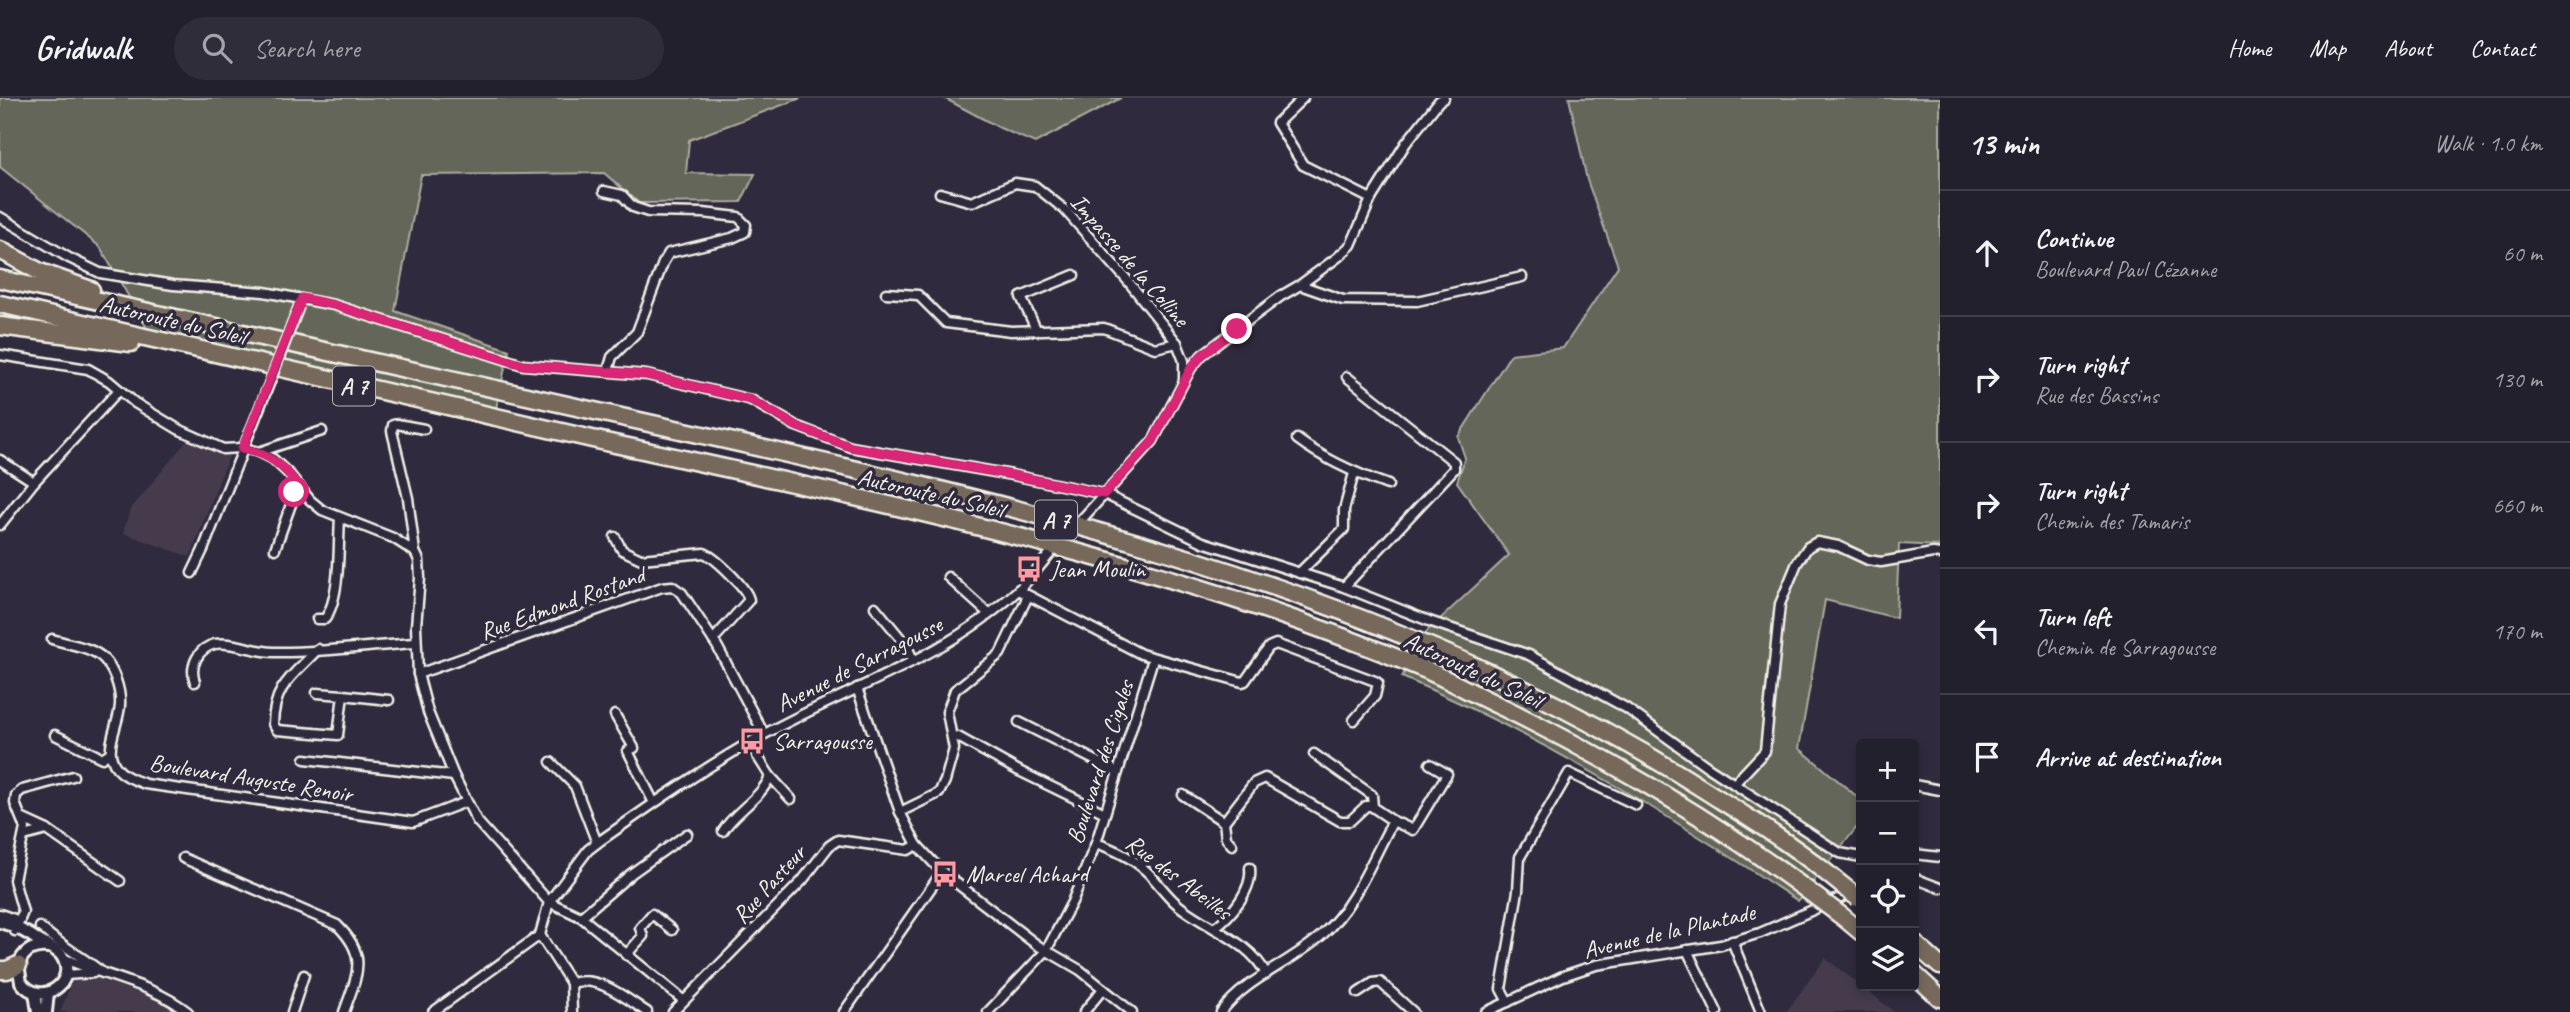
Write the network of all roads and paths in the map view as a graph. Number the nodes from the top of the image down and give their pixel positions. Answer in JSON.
{"nodes":[{"id":1,"x":1303,"y":98,"type":"edge"},
{"id":2,"x":1444,"y":98,"type":"edge"},
{"id":3,"x":604,"y":191,"type":"dead end"},
{"id":4,"x":940,"y":193,"type":"dead end"},
{"id":5,"x":1371,"y":199,"type":"junction"},
{"id":6,"x":0,"y":217,"type":"edge"},
{"id":7,"x":0,"y":250,"type":"edge"},
{"id":8,"x":1074,"y":275,"type":"dead end"},
{"id":9,"x":1522,"y":276,"type":"dead end"},
{"id":10,"x":0,"y":279,"type":"edge"},
{"id":11,"x":1300,"y":285,"type":"junction"},
{"id":12,"x":886,"y":293,"type":"dead end"},
{"id":13,"x":301,"y":302,"type":"junction"},
{"id":14,"x":0,"y":304,"type":"edge"},
{"id":15,"x":0,"y":327,"type":"edge"},
{"id":16,"x":228,"y":329,"type":"junction"},
{"id":17,"x":1037,"y":331,"type":"junction"},
{"id":18,"x":1177,"y":343,"type":"junction"},
{"id":19,"x":221,"y":354,"type":"junction"},
{"id":20,"x":0,"y":355,"type":"edge"},
{"id":21,"x":608,"y":371,"type":"junction"},
{"id":22,"x":1347,"y":377,"type":"dead end"},
{"id":23,"x":1184,"y":383,"type":"junction"},
{"id":24,"x":119,"y":390,"type":"junction"},
{"id":25,"x":424,"y":429,"type":"dead end"},
{"id":26,"x":322,"y":431,"type":"dead end"},
{"id":27,"x":1297,"y":439,"type":"dead end"},
{"id":28,"x":242,"y":449,"type":"junction"},
{"id":29,"x":259,"y":452,"type":"junction"},
{"id":30,"x":0,"y":460,"type":"edge"},
{"id":31,"x":1354,"y":473,"type":"junction"},
{"id":32,"x":34,"y":482,"type":"junction"},
{"id":33,"x":298,"y":485,"type":"junction"},
{"id":34,"x":1388,"y":485,"type":"dead end"},
{"id":35,"x":1104,"y":494,"type":"junction"},
{"id":36,"x":340,"y":518,"type":"junction"},
{"id":37,"x":1082,"y":519,"type":"tunnel mouth"},
{"id":38,"x":0,"y":525,"type":"edge"},
{"id":39,"x":615,"y":537,"type":"dead end"},
{"id":40,"x":275,"y":549,"type":"dead end"},
{"id":41,"x":415,"y":552,"type":"junction"},
{"id":42,"x":1050,"y":554,"type":"tunnel mouth"},
{"id":43,"x":1940,"y":554,"type":"edge"},
{"id":44,"x":192,"y":573,"type":"dead end"},
{"id":45,"x":1299,"y":573,"type":"junction"},
{"id":46,"x":948,"y":577,"type":"dead end"},
{"id":47,"x":1344,"y":587,"type":"junction"},
{"id":48,"x":1018,"y":590,"type":"junction"},
{"id":49,"x":1028,"y":596,"type":"junction"},
{"id":50,"x":875,"y":607,"type":"dead end"},
{"id":51,"x":989,"y":614,"type":"junction"},
{"id":52,"x":317,"y":619,"type":"dead end"},
{"id":53,"x":52,"y":639,"type":"dead end"},
{"id":54,"x":713,"y":640,"type":"junction"},
{"id":55,"x":415,"y":643,"type":"junction"},
{"id":56,"x":318,"y":649,"type":"junction"},
{"id":57,"x":1153,"y":659,"type":"junction"},
{"id":58,"x":913,"y":660,"type":"junction"},
{"id":59,"x":418,"y":674,"type":"junction"},
{"id":60,"x":195,"y":682,"type":"dead end"},
{"id":61,"x":857,"y":688,"type":"junction"},
{"id":62,"x":317,"y":693,"type":"dead end"},
{"id":63,"x":343,"y":695,"type":"junction"},
{"id":64,"x":389,"y":700,"type":"dead end"},
{"id":65,"x":615,"y":715,"type":"dead end"},
{"id":66,"x":1354,"y":720,"type":"dead end"},
{"id":67,"x":1019,"y":722,"type":"dead end"},
{"id":68,"x":764,"y":734,"type":"junction"},
{"id":69,"x":55,"y":736,"type":"dead end"},
{"id":70,"x":958,"y":737,"type":"dead end"},
{"id":71,"x":749,"y":743,"type":"junction"},
{"id":72,"x":110,"y":753,"type":"junction"},
{"id":73,"x":1314,"y":754,"type":"dead end"},
{"id":74,"x":305,"y":759,"type":"dead end"},
{"id":75,"x":551,"y":762,"type":"dead end"},
{"id":76,"x":1430,"y":764,"type":"dead end"},
{"id":77,"x":1118,"y":772,"type":"junction"},
{"id":78,"x":73,"y":776,"type":"dead end"},
{"id":79,"x":454,"y":776,"type":"junction"},
{"id":80,"x":770,"y":776,"type":"junction"},
{"id":81,"x":1734,"y":784,"type":"junction"},
{"id":82,"x":1919,"y":786,"type":"edge"},
{"id":83,"x":1940,"y":790,"type":"edge"},
{"id":84,"x":1183,"y":795,"type":"dead end"},
{"id":85,"x":791,"y":799,"type":"dead end"},
{"id":86,"x":466,"y":802,"type":"junction"},
{"id":87,"x":654,"y":803,"type":"junction"},
{"id":88,"x":1636,"y":805,"type":"dead end"},
{"id":89,"x":1373,"y":807,"type":"junction"},
{"id":90,"x":900,"y":813,"type":"junction"},
{"id":91,"x":1105,"y":813,"type":"junction"},
{"id":92,"x":23,"y":819,"type":"junction"},
{"id":93,"x":1393,"y":821,"type":"junction"},
{"id":94,"x":1224,"y":822,"type":"junction"},
{"id":95,"x":47,"y":830,"type":"junction"},
{"id":96,"x":723,"y":831,"type":"dead end"},
{"id":97,"x":687,"y":834,"type":"dead end"},
{"id":98,"x":24,"y":836,"type":"junction"},
{"id":99,"x":597,"y":843,"type":"junction"},
{"id":100,"x":1096,"y":843,"type":"junction"},
{"id":101,"x":917,"y":845,"type":"junction"},
{"id":102,"x":1232,"y":845,"type":"dead end"},
{"id":103,"x":1919,"y":855,"type":"edge"},
{"id":104,"x":1856,"y":856,"type":"edge"},
{"id":105,"x":183,"y":858,"type":"dead end"},
{"id":106,"x":1940,"y":858,"type":"edge"},
{"id":107,"x":1250,"y":868,"type":"dead end"},
{"id":108,"x":942,"y":872,"type":"junction"},
{"id":109,"x":1919,"y":880,"type":"edge"},
{"id":110,"x":120,"y":881,"type":"dead end"},
{"id":111,"x":1940,"y":888,"type":"edge"},
{"id":112,"x":1856,"y":893,"type":"edge"},
{"id":113,"x":1856,"y":897,"type":"edge"},
{"id":114,"x":549,"y":902,"type":"junction"},
{"id":115,"x":0,"y":914,"type":"edge"},
{"id":116,"x":581,"y":917,"type":"junction"},
{"id":117,"x":0,"y":922,"type":"edge"},
{"id":118,"x":17,"y":927,"type":"junction"},
{"id":119,"x":40,"y":927,"type":"dead end"},
{"id":120,"x":1214,"y":928,"type":"junction"},
{"id":121,"x":1856,"y":928,"type":"edge"},
{"id":122,"x":672,"y":930,"type":"dead end"},
{"id":123,"x":540,"y":935,"type":"junction"},
{"id":124,"x":1732,"y":941,"type":"junction"},
{"id":125,"x":48,"y":947,"type":"junction"},
{"id":126,"x":1919,"y":947,"type":"edge"},
{"id":127,"x":1687,"y":950,"type":"junction"},
{"id":128,"x":1046,"y":951,"type":"junction"},
{"id":129,"x":626,"y":955,"type":"junction"},
{"id":130,"x":23,"y":958,"type":"junction"},
{"id":131,"x":63,"y":958,"type":"junction"},
{"id":132,"x":1940,"y":966,"type":"edge"},
{"id":133,"x":0,"y":970,"type":"edge"},
{"id":134,"x":96,"y":972,"type":"junction"},
{"id":135,"x":106,"y":974,"type":"junction"},
{"id":136,"x":1266,"y":974,"type":"junction"},
{"id":137,"x":65,"y":975,"type":"junction"},
{"id":138,"x":304,"y":975,"type":"dead end"},
{"id":139,"x":0,"y":977,"type":"edge"},
{"id":140,"x":1919,"y":979,"type":"edge"},
{"id":141,"x":21,"y":982,"type":"junction"},
{"id":142,"x":571,"y":983,"type":"junction"},
{"id":143,"x":1103,"y":989,"type":"junction"},
{"id":144,"x":34,"y":993,"type":"junction"},
{"id":145,"x":48,"y":993,"type":"junction"},
{"id":146,"x":1358,"y":993,"type":"dead end"},
{"id":147,"x":1940,"y":998,"type":"edge"},
{"id":148,"x":683,"y":1000,"type":"junction"},
{"id":149,"x":1507,"y":1002,"type":"junction"},
{"id":150,"x":38,"y":1012,"type":"edge"},
{"id":151,"x":46,"y":1012,"type":"edge"},
{"id":152,"x":188,"y":1012,"type":"edge"},
{"id":153,"x":292,"y":1012,"type":"edge"},
{"id":154,"x":344,"y":1012,"type":"edge"},
{"id":155,"x":433,"y":1012,"type":"edge"},
{"id":156,"x":572,"y":1012,"type":"edge"},
{"id":157,"x":646,"y":1012,"type":"edge"},
{"id":158,"x":673,"y":1012,"type":"edge"},
{"id":159,"x":844,"y":1012,"type":"edge"},
{"id":160,"x":988,"y":1012,"type":"edge"},
{"id":161,"x":1084,"y":1012,"type":"edge"},
{"id":162,"x":1132,"y":1012,"type":"edge"},
{"id":163,"x":1221,"y":1012,"type":"edge"},
{"id":164,"x":1413,"y":1012,"type":"edge"},
{"id":165,"x":1486,"y":1012,"type":"edge"},
{"id":166,"x":1717,"y":1012,"type":"edge"},
{"id":167,"x":1761,"y":1012,"type":"edge"}],
"edges":[{"from":1,"to":5,"type":"street"},
{"from":2,"to":5,"type":"street"},
{"from":3,"to":21,"type":"street"},
{"from":4,"to":18,"type":"street","name":"Impasse de la Colline"},
{"from":5,"to":11,"type":"street"},
{"from":6,"to":13,"type":"street"},
{"from":7,"to":16,"type":"highway"},
{"from":8,"to":17,"type":"street"},
{"from":9,"to":11,"type":"street"},
{"from":10,"to":16,"type":"highway","name":"Autoroute du Soleil","number":"A 7"},
{"from":11,"to":23,"type":"street"},
{"from":12,"to":17,"type":"street"},
{"from":13,"to":21,"type":"street"},
{"from":13,"to":28,"type":"street","bridge":true},
{"from":14,"to":19,"type":"highway","name":"Autoroute du Soleil","number":"A 7"},
{"from":15,"to":19,"type":"highway"},
{"from":16,"to":112,"type":"highway","name":"Autoroute du Soleil","number":"A 7","bridge":true},
{"from":17,"to":18,"type":"street"},
{"from":18,"to":23,"type":"street","name":"Impasse de la Colline"},
{"from":19,"to":121,"type":"highway","name":"Autoroute du Soleil","number":"A 7","bridge":true},
{"from":20,"to":24,"type":"street"},
{"from":21,"to":35,"type":"street"},
{"from":22,"to":47,"type":"street"},
{"from":23,"to":35,"type":"street"},
{"from":24,"to":28,"type":"street"},
{"from":24,"to":32,"type":"street"},
{"from":25,"to":41,"type":"street"},
{"from":26,"to":29,"type":"street"},
{"from":27,"to":31,"type":"street"},
{"from":28,"to":29,"type":"street"},
{"from":28,"to":44,"type":"street"},
{"from":29,"to":33,"type":"street"},
{"from":30,"to":32,"type":"street"},
{"from":31,"to":34,"type":"street"},
{"from":31,"to":45,"type":"street"},
{"from":32,"to":38,"type":"street"},
{"from":33,"to":36,"type":"street"},
{"from":33,"to":40,"type":"street"},
{"from":35,"to":37,"type":"street"},
{"from":35,"to":45,"type":"street"},
{"from":36,"to":41,"type":"street"},
{"from":36,"to":52,"type":"street"},
{"from":39,"to":54,"type":"street"},
{"from":41,"to":55,"type":"street"},
{"from":42,"to":48,"type":"street","name":"Avenue de Sarragousse"},
{"from":43,"to":81,"type":"street"},
{"from":45,"to":47,"type":"street"},
{"from":46,"to":51,"type":"street"},
{"from":47,"to":81,"type":"street"},
{"from":48,"to":49,"type":"street"},
{"from":48,"to":51,"type":"street","name":"Avenue de Sarragousse"},
{"from":49,"to":57,"type":"street"},
{"from":49,"to":90,"type":"street"},
{"from":50,"to":58,"type":"street"},
{"from":51,"to":58,"type":"street","name":"Avenue de Sarragousse"},
{"from":53,"to":72,"type":"street"},
{"from":54,"to":59,"type":"street","name":"Rue Edmond Rostand"},
{"from":54,"to":68,"type":"street","name":"Rue Edmond Rostand"},
{"from":55,"to":56,"type":"street"},
{"from":55,"to":59,"type":"street"},
{"from":56,"to":60,"type":"street"},
{"from":56,"to":63,"type":"street"},
{"from":57,"to":66,"type":"street"},
{"from":57,"to":77,"type":"street","name":"Boulevard des Cigales"},
{"from":58,"to":61,"type":"street","name":"Avenue de Sarragousse"},
{"from":59,"to":79,"type":"street"},
{"from":61,"to":68,"type":"street","name":"Avenue de Sarragousse"},
{"from":61,"to":90,"type":"street"},
{"from":62,"to":63,"type":"street"},
{"from":63,"to":64,"type":"street"},
{"from":65,"to":87,"type":"street"},
{"from":67,"to":77,"type":"street"},
{"from":68,"to":71,"type":"street","name":"Avenue de Sarragousse"},
{"from":69,"to":72,"type":"street"},
{"from":70,"to":91,"type":"street"},
{"from":71,"to":80,"type":"street"},
{"from":71,"to":87,"type":"street","name":"Avenue de Sarragousse"},
{"from":72,"to":86,"type":"street","name":"Boulevard Auguste Renoir"},
{"from":73,"to":89,"type":"street"},
{"from":74,"to":79,"type":"street"},
{"from":75,"to":99,"type":"street"},
{"from":76,"to":93,"type":"street"},
{"from":77,"to":91,"type":"street","name":"Boulevard des Cigales"},
{"from":78,"to":92,"type":"street"},
{"from":79,"to":86,"type":"street"},
{"from":80,"to":85,"type":"street"},
{"from":80,"to":96,"type":"street"},
{"from":81,"to":104,"type":"street"},
{"from":82,"to":83,"type":"street"},
{"from":84,"to":94,"type":"street"},
{"from":86,"to":114,"type":"street"},
{"from":87,"to":99,"type":"street","name":"Avenue de Sarragousse"},
{"from":88,"to":149,"type":"street"},
{"from":89,"to":93,"type":"street"},
{"from":89,"to":94,"type":"street"},
{"from":90,"to":101,"type":"street"},
{"from":91,"to":100,"type":"street","name":"Boulevard des Cigales"},
{"from":92,"to":95,"type":"street"},
{"from":92,"to":98,"type":"street"},
{"from":93,"to":136,"type":"street"},
{"from":94,"to":102,"type":"street"},
{"from":95,"to":98,"type":"street"},
{"from":95,"to":110,"type":"street"},
{"from":97,"to":116,"type":"street"},
{"from":98,"to":118,"type":"street"},
{"from":99,"to":114,"type":"street","name":"Avenue de Sarragousse"},
{"from":100,"to":120,"type":"street","name":"Rue des Abeilles"},
{"from":100,"to":128,"type":"street","name":"Boulevard des Cigales"},
{"from":101,"to":108,"type":"street"},
{"from":101,"to":148,"type":"street","name":"Rue Pasteur"},
{"from":103,"to":106,"type":"street"},
{"from":105,"to":154,"type":"street"},
{"from":107,"to":120,"type":"street"},
{"from":108,"to":128,"type":"street"},
{"from":108,"to":159,"type":"street"},
{"from":109,"to":111,"type":"street"},
{"from":113,"to":124,"type":"street","name":"Avenue de la Plantade"},
{"from":114,"to":116,"type":"street"},
{"from":114,"to":123,"type":"street"},
{"from":115,"to":118,"type":"street"},
{"from":116,"to":129,"type":"street"},
{"from":117,"to":118,"type":"street"},
{"from":118,"to":125,"type":"street"},
{"from":118,"to":130,"type":"street"},
{"from":119,"to":135,"type":"street"},
{"from":120,"to":136,"type":"street","name":"Rue des Abeilles"},
{"from":122,"to":129,"type":"street"},
{"from":123,"to":142,"type":"street"},
{"from":123,"to":155,"type":"street"},
{"from":124,"to":127,"type":"street","name":"Avenue de la Plantade"},
{"from":124,"to":167,"type":"street"},
{"from":125,"to":130,"type":"street"},
{"from":125,"to":131,"type":"street"},
{"from":126,"to":132,"type":"highway"},
{"from":127,"to":149,"type":"street","name":"Avenue de la Plantade"},
{"from":127,"to":166,"type":"street"},
{"from":128,"to":143,"type":"street"},
{"from":128,"to":160,"type":"street","name":"Boulevard des Cigales"},
{"from":129,"to":148,"type":"street"},
{"from":130,"to":133,"type":"highway"},
{"from":130,"to":141,"type":"street"},
{"from":131,"to":134,"type":"street"},
{"from":131,"to":137,"type":"street"},
{"from":134,"to":135,"type":"street"},
{"from":134,"to":137,"type":"street"},
{"from":135,"to":152,"type":"street"},
{"from":136,"to":163,"type":"street"},
{"from":137,"to":145,"type":"street"},
{"from":138,"to":153,"type":"street"},
{"from":139,"to":141,"type":"street"},
{"from":140,"to":147,"type":"highway"},
{"from":141,"to":144,"type":"street"},
{"from":142,"to":156,"type":"street"},
{"from":142,"to":157,"type":"street"},
{"from":143,"to":161,"type":"street"},
{"from":143,"to":162,"type":"street"},
{"from":144,"to":145,"type":"street"},
{"from":144,"to":150,"type":"street"},
{"from":145,"to":151,"type":"street"},
{"from":146,"to":164,"type":"street"},
{"from":148,"to":158,"type":"street","name":"Rue Pasteur"},
{"from":149,"to":165,"type":"street","name":"Avenue de la Plantade"}]}
